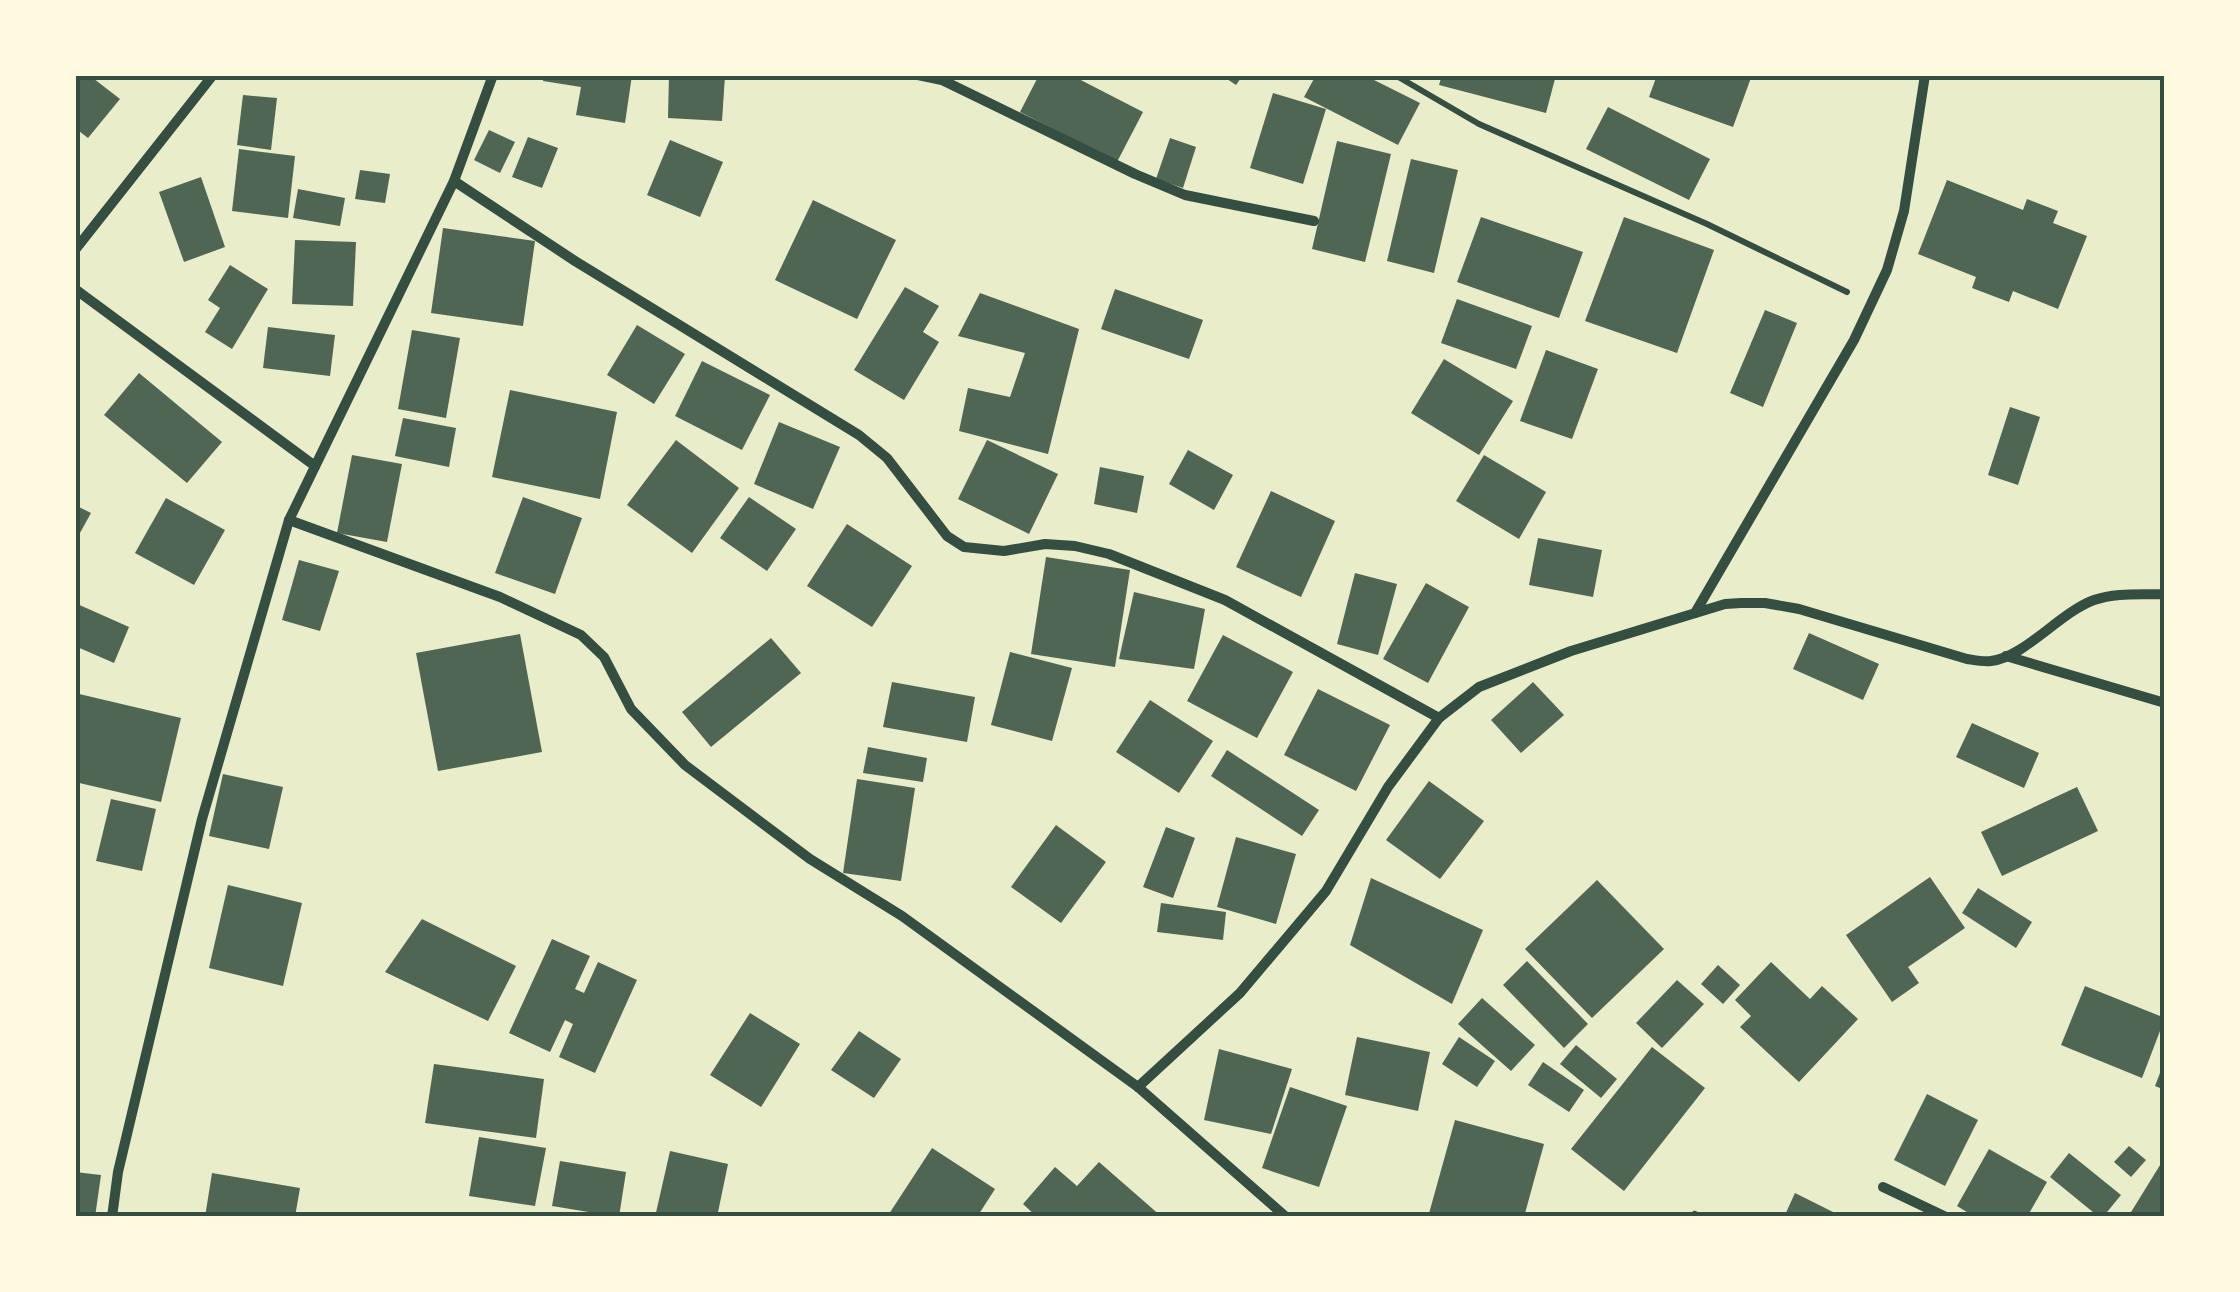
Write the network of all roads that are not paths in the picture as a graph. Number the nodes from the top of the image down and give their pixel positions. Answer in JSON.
{"nodes":[{"id":1,"x":213,"y":75,"type":"edge"},
{"id":2,"x":493,"y":75,"type":"edge"},
{"id":3,"x":918,"y":75,"type":"edge"},
{"id":4,"x":1925,"y":75,"type":"edge"},
{"id":5,"x":454,"y":181,"type":"junction"},
{"id":6,"x":1314,"y":221,"type":"dead end"},
{"id":7,"x":75,"y":250,"type":"edge"},
{"id":8,"x":75,"y":290,"type":"edge"},
{"id":9,"x":315,"y":466,"type":"junction"},
{"id":10,"x":289,"y":520,"type":"junction"},
{"id":11,"x":2165,"y":594,"type":"edge"},
{"id":12,"x":1695,"y":613,"type":"junction"},
{"id":13,"x":2006,"y":656,"type":"junction"},
{"id":14,"x":2165,"y":702,"type":"edge"},
{"id":15,"x":1439,"y":718,"type":"junction"},
{"id":16,"x":1138,"y":1087,"type":"junction"},
{"id":17,"x":1883,"y":1188,"type":"dead end"},
{"id":18,"x":112,"y":1217,"type":"edge"},
{"id":19,"x":1286,"y":1217,"type":"edge"},
{"id":20,"x":1946,"y":1217,"type":"edge"}],
"edges":[{"from":1,"to":7,"type":"street"},
{"from":2,"to":5,"type":"street"},
{"from":3,"to":6,"type":"street"},
{"from":4,"to":12,"type":"street"},
{"from":5,"to":9,"type":"street"},
{"from":5,"to":15,"type":"street"},
{"from":8,"to":9,"type":"street"},
{"from":9,"to":10,"type":"street"},
{"from":10,"to":16,"type":"street"},
{"from":10,"to":18,"type":"street"},
{"from":11,"to":13,"type":"street"},
{"from":12,"to":13,"type":"street"},
{"from":12,"to":15,"type":"street"},
{"from":13,"to":14,"type":"street"},
{"from":15,"to":16,"type":"street"},
{"from":16,"to":19,"type":"street"},
{"from":17,"to":20,"type":"street"}]}
